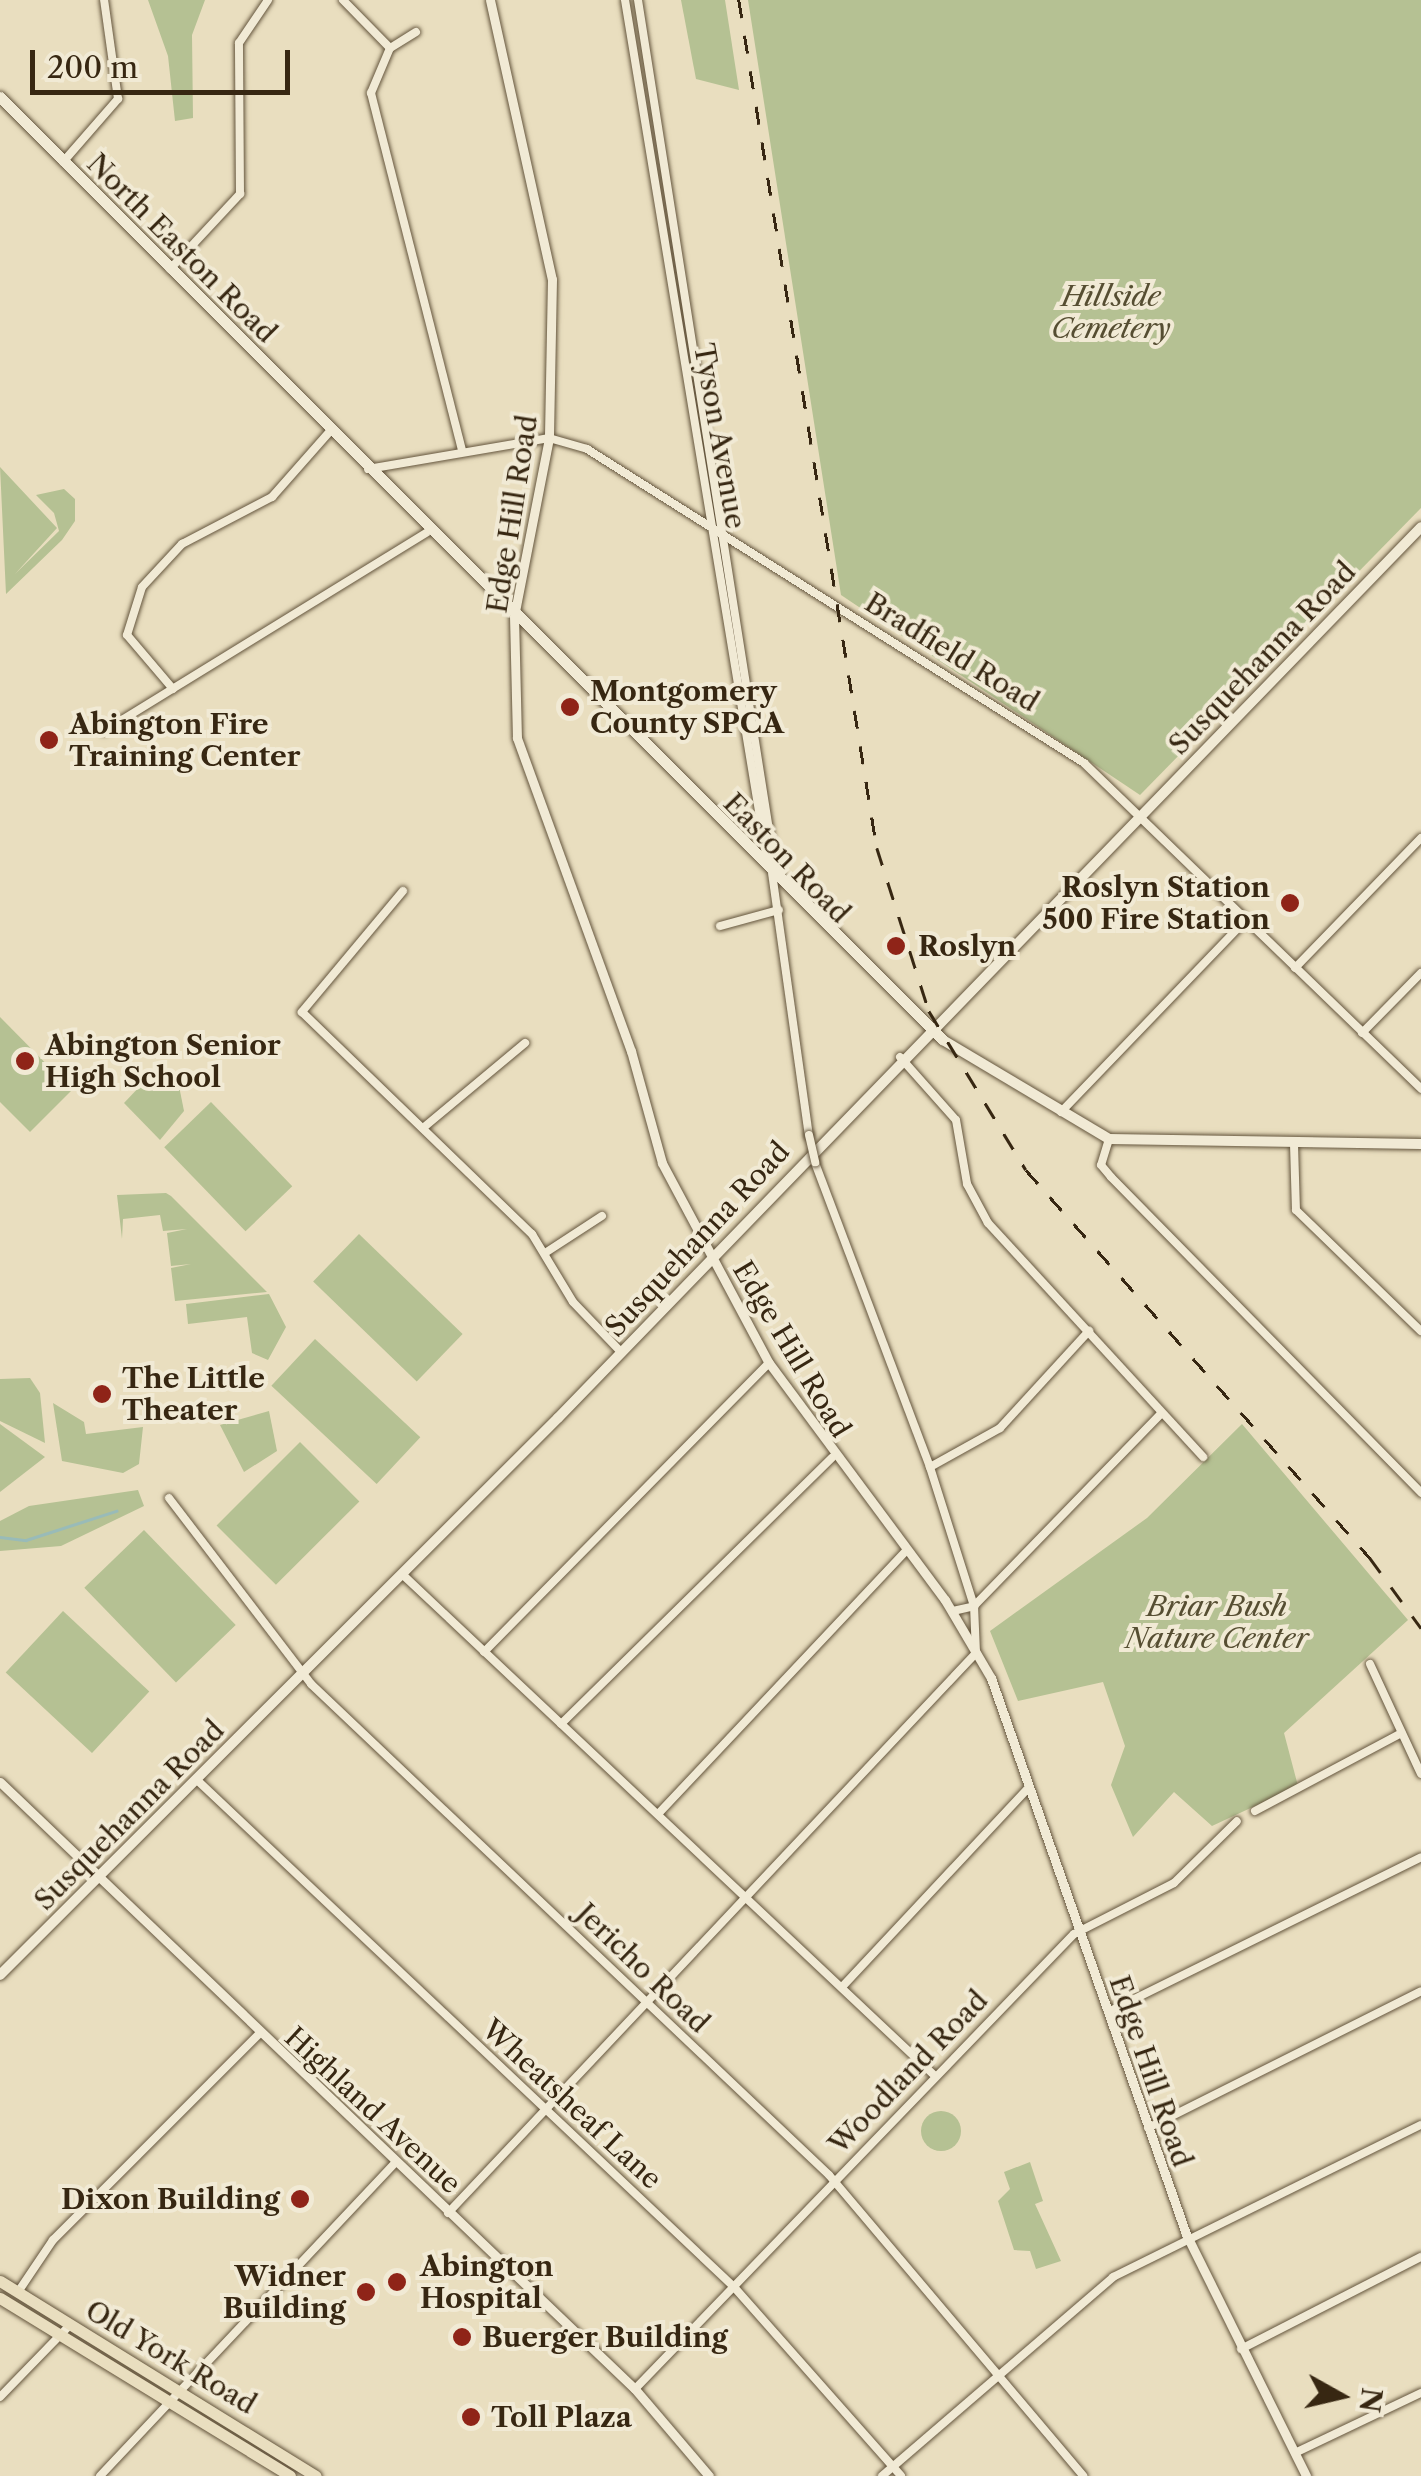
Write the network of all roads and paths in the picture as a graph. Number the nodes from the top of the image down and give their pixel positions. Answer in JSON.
{"nodes":[{"id":1,"x":104,"y":0,"type":"edge"},
{"id":2,"x":268,"y":0,"type":"edge"},
{"id":3,"x":342,"y":0,"type":"edge"},
{"id":4,"x":490,"y":0,"type":"edge"},
{"id":5,"x":626,"y":0,"type":"edge"},
{"id":6,"x":638,"y":0,"type":"edge"},
{"id":7,"x":416,"y":32,"type":"dead end"},
{"id":8,"x":390,"y":48,"type":"junction"},
{"id":9,"x":0,"y":98,"type":"edge"},
{"id":10,"x":63,"y":162,"type":"junction"},
{"id":11,"x":681,"y":262,"type":"junction"},
{"id":12,"x":668,"y":264,"type":"junction"},
{"id":13,"x":170,"y":269,"type":"junction"},
{"id":14,"x":331,"y":430,"type":"junction"},
{"id":15,"x":549,"y":438,"type":"junction"},
{"id":16,"x":462,"y":450,"type":"junction"},
{"id":17,"x":368,"y":469,"type":"junction"},
{"id":18,"x":713,"y":528,"type":"junction"},
{"id":19,"x":1421,"y":528,"type":"edge"},
{"id":20,"x":427,"y":532,"type":"junction"},
{"id":21,"x":725,"y":536,"type":"junction"},
{"id":22,"x":514,"y":616,"type":"junction"},
{"id":23,"x":174,"y":689,"type":"junction"},
{"id":24,"x":104,"y":731,"type":"dead end"},
{"id":25,"x":1138,"y":816,"type":"junction"},
{"id":26,"x":1421,"y":838,"type":"edge"},
{"id":27,"x":775,"y":879,"type":"junction"},
{"id":28,"x":403,"y":890,"type":"dead end"},
{"id":29,"x":779,"y":910,"type":"junction"},
{"id":30,"x":1245,"y":922,"type":"junction"},
{"id":31,"x":720,"y":926,"type":"dead end"},
{"id":32,"x":1294,"y":968,"type":"junction"},
{"id":33,"x":1421,"y":974,"type":"edge"},
{"id":34,"x":928,"y":1028,"type":"junction"},
{"id":35,"x":1362,"y":1034,"type":"junction"},
{"id":36,"x":525,"y":1043,"type":"dead end"},
{"id":37,"x":900,"y":1056,"type":"junction"},
{"id":38,"x":1421,"y":1089,"type":"edge"},
{"id":39,"x":1060,"y":1112,"type":"junction"},
{"id":40,"x":423,"y":1128,"type":"junction"},
{"id":41,"x":1109,"y":1139,"type":"junction"},
{"id":42,"x":1294,"y":1144,"type":"junction"},
{"id":43,"x":1421,"y":1144,"type":"edge"},
{"id":44,"x":602,"y":1216,"type":"dead end"},
{"id":45,"x":546,"y":1253,"type":"junction"},
{"id":46,"x":711,"y":1256,"type":"junction"},
{"id":47,"x":1089,"y":1331,"type":"junction"},
{"id":48,"x":1421,"y":1331,"type":"edge"},
{"id":49,"x":621,"y":1352,"type":"junction"},
{"id":50,"x":770,"y":1363,"type":"junction"},
{"id":51,"x":1162,"y":1413,"type":"junction"},
{"id":52,"x":1202,"y":1456,"type":"dead end"},
{"id":53,"x":832,"y":1458,"type":"junction"},
{"id":54,"x":930,"y":1468,"type":"junction"},
{"id":55,"x":1421,"y":1493,"type":"edge"},
{"id":56,"x":169,"y":1498,"type":"dead end"},
{"id":57,"x":906,"y":1551,"type":"junction"},
{"id":58,"x":402,"y":1574,"type":"junction"},
{"id":59,"x":974,"y":1606,"type":"junction"},
{"id":60,"x":952,"y":1611,"type":"junction"},
{"id":61,"x":484,"y":1652,"type":"junction"},
{"id":62,"x":976,"y":1653,"type":"junction"},
{"id":63,"x":1370,"y":1664,"type":"dead end"},
{"id":64,"x":304,"y":1674,"type":"junction"},
{"id":65,"x":561,"y":1724,"type":"junction"},
{"id":66,"x":1402,"y":1733,"type":"junction"},
{"id":67,"x":1421,"y":1774,"type":"edge"},
{"id":68,"x":197,"y":1780,"type":"junction"},
{"id":69,"x":0,"y":1782,"type":"edge"},
{"id":70,"x":1028,"y":1788,"type":"junction"},
{"id":71,"x":1254,"y":1811,"type":"dead end"},
{"id":72,"x":659,"y":1813,"type":"junction"},
{"id":73,"x":1237,"y":1821,"type":"dead end"},
{"id":74,"x":1421,"y":1857,"type":"edge"},
{"id":75,"x":97,"y":1880,"type":"junction"},
{"id":76,"x":743,"y":1898,"type":"junction"},
{"id":77,"x":1080,"y":1936,"type":"junction"},
{"id":78,"x":1,"y":1972,"type":"edge"},
{"id":79,"x":842,"y":1987,"type":"junction"},
{"id":80,"x":1421,"y":1991,"type":"edge"},
{"id":81,"x":647,"y":2003,"type":"junction"},
{"id":82,"x":1108,"y":2012,"type":"junction"},
{"id":83,"x":259,"y":2034,"type":"junction"},
{"id":84,"x":935,"y":2076,"type":"junction"},
{"id":85,"x":544,"y":2109,"type":"junction"},
{"id":86,"x":1421,"y":2125,"type":"edge"},
{"id":87,"x":1148,"y":2128,"type":"junction"},
{"id":88,"x":395,"y":2163,"type":"junction"},
{"id":89,"x":834,"y":2182,"type":"junction"},
{"id":90,"x":448,"y":2213,"type":"junction"},
{"id":91,"x":1189,"y":2242,"type":"junction"},
{"id":92,"x":1421,"y":2258,"type":"edge"},
{"id":93,"x":0,"y":2281,"type":"edge"},
{"id":94,"x":734,"y":2287,"type":"junction"},
{"id":95,"x":9,"y":2298,"type":"edge"},
{"id":96,"x":70,"y":2325,"type":"junction"},
{"id":97,"x":62,"y":2336,"type":"junction"},
{"id":98,"x":1241,"y":2348,"type":"junction"},
{"id":99,"x":996,"y":2373,"type":"junction"},
{"id":100,"x":635,"y":2389,"type":"junction"},
{"id":101,"x":1421,"y":2394,"type":"edge"},
{"id":102,"x":0,"y":2397,"type":"edge"},
{"id":103,"x":177,"y":2397,"type":"junction"},
{"id":104,"x":1295,"y":2453,"type":"junction"},
{"id":105,"x":892,"y":2466,"type":"junction"},
{"id":106,"x":100,"y":2476,"type":"edge"},
{"id":107,"x":290,"y":2476,"type":"edge"},
{"id":108,"x":316,"y":2476,"type":"edge"},
{"id":109,"x":709,"y":2476,"type":"edge"},
{"id":110,"x":882,"y":2476,"type":"edge"},
{"id":111,"x":900,"y":2476,"type":"edge"},
{"id":112,"x":1083,"y":2476,"type":"edge"},
{"id":113,"x":1306,"y":2476,"type":"edge"}],
"edges":[{"from":1,"to":10,"type":"street"},
{"from":2,"to":13,"type":"street"},
{"from":3,"to":8,"type":"street"},
{"from":4,"to":15,"type":"street","name":"Edge Hill Road"},
{"from":5,"to":12,"type":"street","name":"Tyson Avenue"},
{"from":6,"to":11,"type":"street","name":"Tyson Avenue"},
{"from":7,"to":8,"type":"street"},
{"from":8,"to":16,"type":"street"},
{"from":9,"to":10,"type":"main road","name":"North Easton Road"},
{"from":10,"to":13,"type":"main road","name":"North Easton Road"},
{"from":11,"to":12,"type":"street"},
{"from":11,"to":21,"type":"street","name":"Tyson Avenue"},
{"from":12,"to":18,"type":"street","name":"Tyson Avenue"},
{"from":13,"to":14,"type":"main road","name":"North Easton Road"},
{"from":14,"to":17,"type":"main road","name":"Easton Road"},
{"from":14,"to":23,"type":"street"},
{"from":15,"to":16,"type":"street","name":"Bradfield Road"},
{"from":15,"to":18,"type":"street","name":"Bradfield Road"},
{"from":15,"to":22,"type":"street","name":"Edge Hill Road"},
{"from":16,"to":17,"type":"street","name":"Bradfield Road"},
{"from":17,"to":20,"type":"main road","name":"Easton Road"},
{"from":18,"to":21,"type":"street","name":"Bradfield Road"},
{"from":18,"to":27,"type":"street","name":"Tyson Avenue"},
{"from":19,"to":25,"type":"main road","name":"Susquehanna Road"},
{"from":20,"to":22,"type":"main road","name":"Easton Road"},
{"from":20,"to":23,"type":"street"},
{"from":21,"to":25,"type":"street","name":"Bradfield Road"},
{"from":21,"to":27,"type":"street","name":"Tyson Avenue"},
{"from":22,"to":27,"type":"main road","name":"Easton Road"},
{"from":22,"to":46,"type":"street","name":"Edge Hill Road"},
{"from":23,"to":24,"type":"street"},
{"from":25,"to":30,"type":"street","name":"Bradfield Road"},
{"from":25,"to":34,"type":"main road","name":"Susquehanna Road"},
{"from":26,"to":32,"type":"street"},
{"from":27,"to":29,"type":"street","name":"Tyson Avenue"},
{"from":27,"to":34,"type":"main road","name":"Easton Road"},
{"from":28,"to":40,"type":"street"},
{"from":29,"to":31,"type":"street"},
{"from":29,"to":54,"type":"street","name":"Tyson Avenue","bridge":true},
{"from":30,"to":32,"type":"street","name":"Bradfield Road"},
{"from":30,"to":39,"type":"street"},
{"from":32,"to":35,"type":"street","name":"Bradfield Road"},
{"from":33,"to":35,"type":"street"},
{"from":34,"to":37,"type":"main road","name":"Susquehanna Road"},
{"from":34,"to":39,"type":"main road","name":"Easton Road"},
{"from":35,"to":38,"type":"street","name":"Bradfield Road"},
{"from":36,"to":40,"type":"street"},
{"from":37,"to":46,"type":"main road","name":"Susquehanna Road"},
{"from":37,"to":47,"type":"street"},
{"from":39,"to":41,"type":"main road","name":"Easton Road"},
{"from":40,"to":45,"type":"street"},
{"from":41,"to":42,"type":"main road","name":"Easton Road"},
{"from":41,"to":55,"type":"street"},
{"from":42,"to":43,"type":"main road","name":"Easton Road"},
{"from":42,"to":48,"type":"street"},
{"from":44,"to":45,"type":"street"},
{"from":45,"to":49,"type":"street"},
{"from":46,"to":49,"type":"main road","name":"Susquehanna Road"},
{"from":46,"to":50,"type":"street","name":"Edge Hill Road"},
{"from":47,"to":51,"type":"street"},
{"from":47,"to":54,"type":"street"},
{"from":49,"to":58,"type":"main road","name":"Susquehanna Road"},
{"from":50,"to":53,"type":"street","name":"Edge Hill Road"},
{"from":50,"to":61,"type":"street"},
{"from":51,"to":52,"type":"street"},
{"from":51,"to":59,"type":"street"},
{"from":53,"to":57,"type":"street","name":"Edge Hill Road"},
{"from":53,"to":65,"type":"street"},
{"from":54,"to":59,"type":"street","name":"Tyson Avenue"},
{"from":56,"to":64,"type":"street","name":"Jericho Road"},
{"from":57,"to":60,"type":"street","name":"Edge Hill Road"},
{"from":57,"to":72,"type":"street"},
{"from":58,"to":61,"type":"street"},
{"from":58,"to":64,"type":"main road","name":"Susquehanna Road"},
{"from":59,"to":60,"type":"street"},
{"from":59,"to":62,"type":"street","name":"Tyson Avenue"},
{"from":60,"to":62,"type":"street","name":"Edge Hill Road"},
{"from":61,"to":65,"type":"street"},
{"from":62,"to":70,"type":"street","name":"Edge Hill Road"},
{"from":62,"to":76,"type":"street"},
{"from":63,"to":66,"type":"street"},
{"from":64,"to":68,"type":"main road","name":"Susquehanna Road"},
{"from":64,"to":81,"type":"street","name":"Jericho Road"},
{"from":65,"to":72,"type":"street"},
{"from":66,"to":67,"type":"street"},
{"from":66,"to":71,"type":"street"},
{"from":68,"to":75,"type":"main road","name":"Susquehanna Road"},
{"from":68,"to":85,"type":"street","name":"Wheatsheaf Lane"},
{"from":69,"to":75,"type":"street","name":"Highland Avenue"},
{"from":70,"to":77,"type":"street","name":"Edge Hill Road"},
{"from":70,"to":79,"type":"street"},
{"from":72,"to":76,"type":"street"},
{"from":73,"to":77,"type":"street","name":"Woodland Road"},
{"from":74,"to":82,"type":"street"},
{"from":75,"to":78,"type":"main road","name":"Susquehanna Road"},
{"from":75,"to":83,"type":"street","name":"Highland Avenue"},
{"from":76,"to":79,"type":"street"},
{"from":76,"to":81,"type":"street"},
{"from":77,"to":82,"type":"street","name":"Edge Hill Road"},
{"from":77,"to":84,"type":"street","name":"Woodland Road"},
{"from":79,"to":84,"type":"street"},
{"from":80,"to":87,"type":"street"},
{"from":81,"to":85,"type":"street"},
{"from":81,"to":89,"type":"street","name":"Jericho Road"},
{"from":82,"to":87,"type":"street","name":"Edge Hill Road"},
{"from":83,"to":88,"type":"street","name":"Highland Avenue"},
{"from":83,"to":95,"type":"street"},
{"from":84,"to":89,"type":"street","name":"Woodland Road"},
{"from":85,"to":90,"type":"street"},
{"from":85,"to":94,"type":"street","name":"Wheatsheaf Lane"},
{"from":86,"to":91,"type":"street"},
{"from":87,"to":91,"type":"street","name":"Edge Hill Road"},
{"from":88,"to":90,"type":"street","name":"Highland Avenue"},
{"from":88,"to":103,"type":"street"},
{"from":89,"to":94,"type":"street","name":"Woodland Road"},
{"from":89,"to":99,"type":"street","name":"Jericho Road"},
{"from":90,"to":100,"type":"street","name":"Highland Avenue"},
{"from":91,"to":98,"type":"street","name":"Edge Hill Road"},
{"from":91,"to":99,"type":"street"},
{"from":92,"to":98,"type":"street"},
{"from":93,"to":95,"type":"highway","name":"Old York Road"},
{"from":94,"to":100,"type":"street","name":"Woodland Road"},
{"from":94,"to":105,"type":"street","name":"Wheatsheaf Lane"},
{"from":95,"to":96,"type":"highway","name":"Old York Road"},
{"from":95,"to":97,"type":"highway","name":"Old York Road"},
{"from":96,"to":97,"type":"street"},
{"from":96,"to":103,"type":"highway","name":"Old York Road"},
{"from":97,"to":102,"type":"street"},
{"from":97,"to":103,"type":"highway","name":"Old York Road"},
{"from":98,"to":104,"type":"street","name":"Edge Hill Road"},
{"from":99,"to":105,"type":"street"},
{"from":99,"to":112,"type":"street","name":"Jericho Road"},
{"from":100,"to":109,"type":"street","name":"Highland Avenue"},
{"from":101,"to":104,"type":"street"},
{"from":103,"to":106,"type":"street"},
{"from":103,"to":107,"type":"highway","name":"Old York Road"},
{"from":103,"to":108,"type":"highway","name":"Old York Road"},
{"from":104,"to":113,"type":"street","name":"Edge Hill Road"},
{"from":105,"to":110,"type":"street"},
{"from":105,"to":111,"type":"street","name":"Wheatsheaf Lane"}]}
